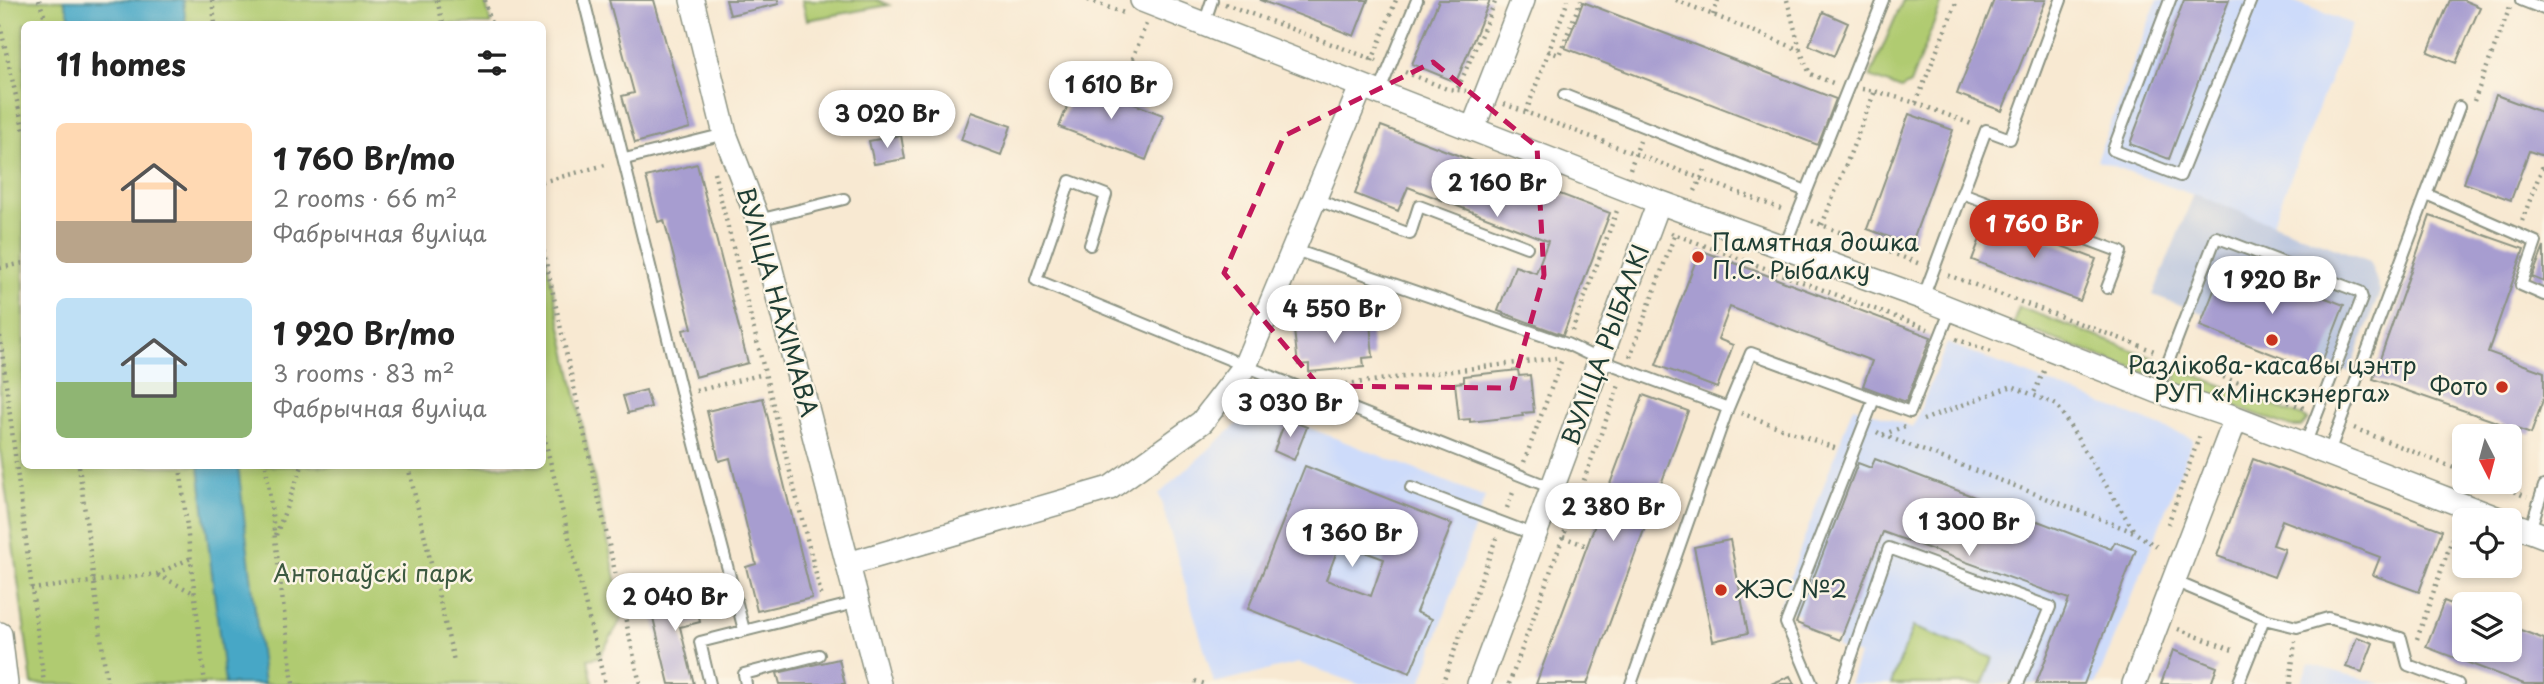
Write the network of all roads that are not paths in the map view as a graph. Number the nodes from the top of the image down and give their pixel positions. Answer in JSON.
{"nodes":[{"id":1,"x":584,"y":0,"type":"edge"},
{"id":2,"x":692,"y":0,"type":"edge"},
{"id":3,"x":1213,"y":0,"type":"edge"},
{"id":4,"x":1417,"y":0,"type":"edge"},
{"id":5,"x":1523,"y":0,"type":"edge"},
{"id":6,"x":1883,"y":0,"type":"edge"},
{"id":7,"x":2061,"y":0,"type":"edge"},
{"id":8,"x":2170,"y":0,"type":"edge"},
{"id":9,"x":2252,"y":0,"type":"edge"},
{"id":10,"x":2521,"y":0,"type":"edge"},
{"id":11,"x":2544,"y":9,"type":"edge"},
{"id":12,"x":1145,"y":10,"type":"edge"},
{"id":13,"x":1204,"y":24,"type":"junction"},
{"id":14,"x":1370,"y":90,"type":"junction"},
{"id":15,"x":1564,"y":95,"type":"dead end"},
{"id":16,"x":2459,"y":107,"type":"road end"},
{"id":17,"x":1473,"y":128,"type":"junction"},
{"id":18,"x":715,"y":136,"type":"junction"},
{"id":19,"x":625,"y":159,"type":"junction"},
{"id":20,"x":1807,"y":191,"type":"junction"},
{"id":21,"x":1962,"y":193,"type":"junction"},
{"id":22,"x":2426,"y":194,"type":"junction"},
{"id":23,"x":844,"y":199,"type":"dead end"},
{"id":24,"x":1315,"y":199,"type":"junction"},
{"id":25,"x":1660,"y":202,"type":"junction"},
{"id":26,"x":758,"y":220,"type":"junction"},
{"id":27,"x":1090,"y":245,"type":"dead end"},
{"id":28,"x":1527,"y":247,"type":"dead end"},
{"id":29,"x":1784,"y":248,"type":"junction"},
{"id":30,"x":1295,"y":250,"type":"junction"},
{"id":31,"x":2107,"y":288,"type":"dead end"},
{"id":32,"x":2544,"y":295,"type":"edge"},
{"id":33,"x":1923,"y":298,"type":"junction"},
{"id":34,"x":1951,"y":309,"type":"junction"},
{"id":35,"x":1601,"y":360,"type":"junction"},
{"id":36,"x":1245,"y":366,"type":"junction"},
{"id":37,"x":2157,"y":391,"type":"junction"},
{"id":38,"x":1874,"y":399,"type":"junction"},
{"id":39,"x":1728,"y":408,"type":"junction"},
{"id":40,"x":2236,"y":418,"type":"junction"},
{"id":41,"x":2305,"y":446,"type":"junction"},
{"id":42,"x":2328,"y":455,"type":"junction"},
{"id":43,"x":2544,"y":486,"type":"edge"},
{"id":44,"x":1411,"y":488,"type":"dead end"},
{"id":45,"x":1552,"y":488,"type":"junction"},
{"id":46,"x":2469,"y":508,"type":"edge"},
{"id":47,"x":2528,"y":530,"type":"edge"},
{"id":48,"x":1535,"y":535,"type":"junction"},
{"id":49,"x":848,"y":564,"type":"junction"},
{"id":50,"x":2174,"y":581,"type":"junction"},
{"id":51,"x":859,"y":602,"type":"junction"},
{"id":52,"x":2264,"y":620,"type":"junction"},
{"id":53,"x":744,"y":629,"type":"junction"},
{"id":54,"x":0,"y":634,"type":"edge"},
{"id":55,"x":819,"y":655,"type":"dead end"},
{"id":56,"x":6,"y":684,"type":"edge"},
{"id":57,"x":710,"y":684,"type":"edge"},
{"id":58,"x":746,"y":684,"type":"edge"},
{"id":59,"x":880,"y":684,"type":"edge"},
{"id":60,"x":1479,"y":684,"type":"edge"},
{"id":61,"x":1630,"y":684,"type":"edge"},
{"id":62,"x":1812,"y":684,"type":"edge"},
{"id":63,"x":1842,"y":684,"type":"edge"},
{"id":64,"x":2018,"y":684,"type":"edge"},
{"id":65,"x":2134,"y":684,"type":"edge"},
{"id":66,"x":2238,"y":684,"type":"edge"},
{"id":67,"x":2458,"y":684,"type":"edge"}],
"edges":[{"from":1,"to":19,"type":"lane"},
{"from":2,"to":18,"type":"street","name":"ВУЛІЦА НАХІМАВА"},
{"from":3,"to":13,"type":"lane"},
{"from":4,"to":14,"type":"lane"},
{"from":5,"to":17,"type":"street"},
{"from":6,"to":20,"type":"lane"},
{"from":7,"to":21,"type":"lane"},
{"from":8,"to":9,"type":"lane"},
{"from":10,"to":11,"type":"lane"},
{"from":12,"to":13,"type":"street"},
{"from":13,"to":14,"type":"street"},
{"from":14,"to":17,"type":"street"},
{"from":14,"to":24,"type":"street"},
{"from":15,"to":20,"type":"lane"},
{"from":16,"to":22,"type":"lane"},
{"from":17,"to":25,"type":"street"},
{"from":18,"to":19,"type":"lane"},
{"from":18,"to":26,"type":"street","name":"ВУЛІЦА НАХІМАВА"},
{"from":19,"to":53,"type":"lane"},
{"from":20,"to":29,"type":"lane"},
{"from":21,"to":31,"type":"lane"},
{"from":21,"to":33,"type":"lane"},
{"from":22,"to":32,"type":"lane"},
{"from":22,"to":42,"type":"lane"},
{"from":23,"to":26,"type":"lane"},
{"from":24,"to":28,"type":"lane"},
{"from":24,"to":30,"type":"street"},
{"from":25,"to":29,"type":"street"},
{"from":25,"to":35,"type":"street","name":"ВУЛІЦА РЫБАЛКІ"},
{"from":26,"to":49,"type":"street","name":"ВУЛІЦА НАХІМАВА"},
{"from":27,"to":36,"type":"lane"},
{"from":29,"to":33,"type":"street"},
{"from":30,"to":35,"type":"lane"},
{"from":30,"to":36,"type":"street"},
{"from":33,"to":34,"type":"street"},
{"from":34,"to":37,"type":"street"},
{"from":34,"to":38,"type":"lane"},
{"from":35,"to":39,"type":"lane"},
{"from":35,"to":45,"type":"street","name":"ВУЛІЦА РЫБАЛКІ"},
{"from":36,"to":45,"type":"lane"},
{"from":36,"to":49,"type":"street"},
{"from":37,"to":40,"type":"street"},
{"from":37,"to":41,"type":"lane"},
{"from":38,"to":39,"type":"lane"},
{"from":38,"to":62,"type":"lane"},
{"from":39,"to":61,"type":"lane"},
{"from":40,"to":41,"type":"street"},
{"from":40,"to":50,"type":"street"},
{"from":41,"to":42,"type":"street"},
{"from":42,"to":46,"type":"street"},
{"from":43,"to":47,"type":"lane"},
{"from":44,"to":48,"type":"lane"},
{"from":45,"to":48,"type":"street","name":"ВУЛІЦА РЫБАЛКІ"},
{"from":48,"to":60,"type":"street","name":"ВУЛІЦА РЫБАЛКІ"},
{"from":49,"to":51,"type":"street","name":"ВУЛІЦА НАХІМАВА"},
{"from":50,"to":52,"type":"lane"},
{"from":50,"to":65,"type":"street"},
{"from":51,"to":53,"type":"lane"},
{"from":51,"to":59,"type":"street","name":"ВУЛІЦА НАХІМАВА"},
{"from":52,"to":66,"type":"lane"},
{"from":52,"to":67,"type":"lane"},
{"from":53,"to":57,"type":"lane"},
{"from":54,"to":56,"type":"street"},
{"from":55,"to":58,"type":"lane"},
{"from":63,"to":64,"type":"lane"}]}
